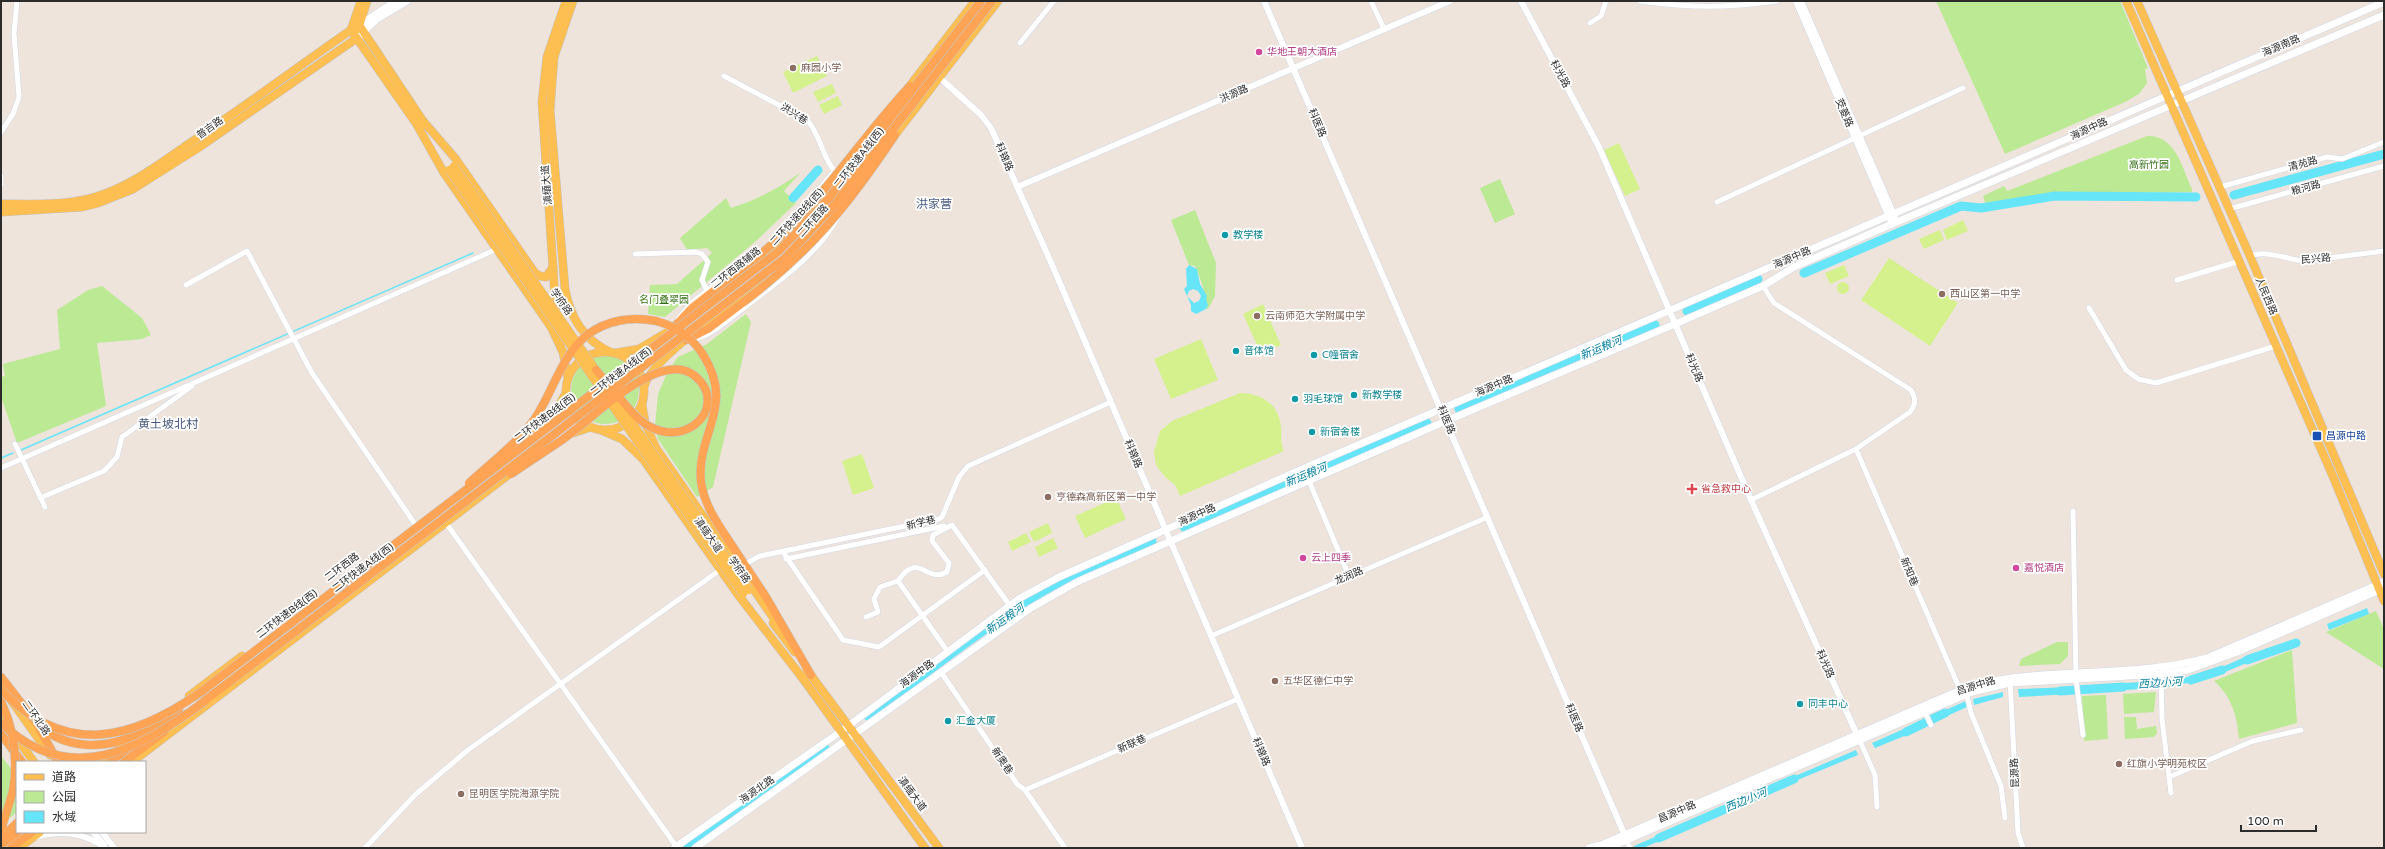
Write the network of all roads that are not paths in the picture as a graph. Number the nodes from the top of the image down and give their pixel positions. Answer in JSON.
{"nodes":[{"id":1,"x":17,"y":1,"type":"edge"},
{"id":2,"x":361,"y":1,"type":"edge"},
{"id":3,"x":367,"y":1,"type":"edge"},
{"id":4,"x":396,"y":1,"type":"edge"},
{"id":5,"x":407,"y":1,"type":"edge"},
{"id":6,"x":566,"y":1,"type":"edge"},
{"id":7,"x":573,"y":1,"type":"edge"},
{"id":8,"x":975,"y":1,"type":"edge"},
{"id":9,"x":981,"y":1,"type":"edge"},
{"id":10,"x":992,"y":1,"type":"edge"},
{"id":11,"x":998,"y":1,"type":"edge"},
{"id":12,"x":1054,"y":1,"type":"edge"},
{"id":13,"x":1264,"y":1,"type":"edge"},
{"id":14,"x":1371,"y":1,"type":"edge"},
{"id":15,"x":1450,"y":1,"type":"edge"},
{"id":16,"x":1521,"y":1,"type":"edge"},
{"id":17,"x":1606,"y":1,"type":"edge"},
{"id":18,"x":1640,"y":1,"type":"edge"},
{"id":19,"x":1777,"y":1,"type":"edge"},
{"id":20,"x":1796,"y":1,"type":"edge"},
{"id":21,"x":1801,"y":1,"type":"edge"},
{"id":22,"x":2126,"y":1,"type":"edge"},
{"id":23,"x":2138,"y":1,"type":"edge"},
{"id":24,"x":2384,"y":2,"type":"edge"},
{"id":25,"x":2384,"y":15,"type":"edge"},
{"id":26,"x":1590,"y":23,"type":"dead end"},
{"id":27,"x":361,"y":28,"type":"junction"},
{"id":28,"x":1384,"y":29,"type":"junction"},
{"id":29,"x":351,"y":30,"type":"junction"},
{"id":30,"x":357,"y":38,"type":"junction"},
{"id":31,"x":1020,"y":43,"type":"dead end"},
{"id":32,"x":939,"y":55,"type":"junction"},
{"id":33,"x":1293,"y":68,"type":"junction"},
{"id":34,"x":724,"y":76,"type":"dead end"},
{"id":35,"x":939,"y":77,"type":"junction"},
{"id":36,"x":930,"y":81,"type":"junction"},
{"id":37,"x":1963,"y":88,"type":"dead end"},
{"id":38,"x":2177,"y":90,"type":"junction"},
{"id":39,"x":2167,"y":95,"type":"junction"},
{"id":40,"x":2182,"y":102,"type":"junction"},
{"id":41,"x":2172,"y":107,"type":"junction"},
{"id":42,"x":420,"y":123,"type":"junction"},
{"id":43,"x":1,"y":132,"type":"edge"},
{"id":44,"x":1857,"y":137,"type":"junction"},
{"id":45,"x":2384,"y":142,"type":"edge"},
{"id":46,"x":2384,"y":166,"type":"edge"},
{"id":47,"x":451,"y":168,"type":"junction"},
{"id":48,"x":837,"y":174,"type":"junction"},
{"id":49,"x":1,"y":176,"type":"edge"},
{"id":50,"x":1,"y":184,"type":"edge"},
{"id":51,"x":1017,"y":187,"type":"junction"},
{"id":52,"x":2220,"y":187,"type":"junction"},
{"id":53,"x":1717,"y":202,"type":"dead end"},
{"id":54,"x":1,"y":204,"type":"edge"},
{"id":55,"x":2229,"y":209,"type":"junction"},
{"id":56,"x":1,"y":212,"type":"edge"},
{"id":57,"x":1892,"y":216,"type":"junction"},
{"id":58,"x":1894,"y":223,"type":"junction"},
{"id":59,"x":497,"y":249,"type":"junction"},
{"id":60,"x":2384,"y":251,"type":"edge"},
{"id":61,"x":635,"y":254,"type":"dead end"},
{"id":62,"x":2250,"y":256,"type":"junction"},
{"id":63,"x":2240,"y":261,"type":"junction"},
{"id":64,"x":528,"y":263,"type":"junction"},
{"id":65,"x":553,"y":266,"type":"junction"},
{"id":66,"x":514,"y":274,"type":"junction"},
{"id":67,"x":2177,"y":280,"type":"dead end"},
{"id":68,"x":186,"y":285,"type":"dead end"},
{"id":69,"x":1763,"y":286,"type":"junction"},
{"id":70,"x":707,"y":291,"type":"junction"},
{"id":71,"x":2089,"y":308,"type":"dead end"},
{"id":72,"x":1670,"y":310,"type":"junction"},
{"id":73,"x":1676,"y":324,"type":"junction"},
{"id":74,"x":675,"y":326,"type":"junction"},
{"id":75,"x":293,"y":337,"type":"junction"},
{"id":76,"x":686,"y":340,"type":"junction"},
{"id":77,"x":2276,"y":346,"type":"junction"},
{"id":78,"x":562,"y":348,"type":"junction"},
{"id":79,"x":613,"y":353,"type":"junction"},
{"id":80,"x":596,"y":370,"type":"junction"},
{"id":81,"x":568,"y":378,"type":"junction"},
{"id":82,"x":196,"y":383,"type":"dead end"},
{"id":83,"x":644,"y":387,"type":"junction"},
{"id":84,"x":566,"y":393,"type":"junction"},
{"id":85,"x":152,"y":402,"type":"junction"},
{"id":86,"x":1111,"y":402,"type":"junction"},
{"id":87,"x":642,"y":404,"type":"junction"},
{"id":88,"x":1441,"y":409,"type":"junction"},
{"id":89,"x":158,"y":411,"type":"junction"},
{"id":90,"x":1446,"y":421,"type":"junction"},
{"id":91,"x":591,"y":427,"type":"junction"},
{"id":92,"x":601,"y":430,"type":"junction"},
{"id":93,"x":521,"y":443,"type":"junction"},
{"id":94,"x":15,"y":444,"type":"dead end"},
{"id":95,"x":654,"y":444,"type":"junction"},
{"id":96,"x":1856,"y":449,"type":"junction"},
{"id":97,"x":640,"y":456,"type":"junction"},
{"id":98,"x":532,"y":458,"type":"junction"},
{"id":99,"x":22,"y":459,"type":"junction"},
{"id":100,"x":1,"y":468,"type":"edge"},
{"id":101,"x":1309,"y":480,"type":"junction"},
{"id":102,"x":477,"y":494,"type":"junction"},
{"id":103,"x":40,"y":498,"type":"junction"},
{"id":104,"x":1751,"y":500,"type":"junction"},
{"id":105,"x":45,"y":507,"type":"dead end"},
{"id":106,"x":2073,"y":511,"type":"dead end"},
{"id":107,"x":1488,"y":517,"type":"junction"},
{"id":108,"x":939,"y":519,"type":"junction"},
{"id":109,"x":446,"y":523,"type":"junction"},
{"id":110,"x":418,"y":525,"type":"junction"},
{"id":111,"x":946,"y":527,"type":"junction"},
{"id":112,"x":1165,"y":529,"type":"junction"},
{"id":113,"x":1171,"y":541,"type":"junction"},
{"id":114,"x":783,"y":552,"type":"junction"},
{"id":115,"x":786,"y":560,"type":"junction"},
{"id":116,"x":742,"y":566,"type":"junction"},
{"id":117,"x":720,"y":570,"type":"junction"},
{"id":118,"x":985,"y":570,"type":"junction"},
{"id":119,"x":2384,"y":574,"type":"edge"},
{"id":120,"x":1349,"y":576,"type":"junction"},
{"id":121,"x":898,"y":581,"type":"junction"},
{"id":122,"x":2381,"y":586,"type":"edge"},
{"id":123,"x":746,"y":592,"type":"junction"},
{"id":124,"x":2384,"y":601,"type":"edge"},
{"id":125,"x":1010,"y":606,"type":"junction"},
{"id":126,"x":922,"y":616,"type":"junction"},
{"id":127,"x":866,"y":617,"type":"dead end"},
{"id":128,"x":1211,"y":636,"type":"junction"},
{"id":129,"x":948,"y":652,"type":"junction"},
{"id":130,"x":941,"y":672,"type":"junction"},
{"id":131,"x":2160,"y":673,"type":"junction"},
{"id":132,"x":811,"y":675,"type":"junction"},
{"id":133,"x":1,"y":677,"type":"edge"},
{"id":134,"x":220,"y":678,"type":"junction"},
{"id":135,"x":2076,"y":678,"type":"junction"},
{"id":136,"x":804,"y":680,"type":"junction"},
{"id":137,"x":560,"y":683,"type":"junction"},
{"id":138,"x":2010,"y":683,"type":"junction"},
{"id":139,"x":1,"y":686,"type":"edge"},
{"id":140,"x":1,"y":690,"type":"edge"},
{"id":141,"x":1963,"y":692,"type":"junction"},
{"id":142,"x":1238,"y":699,"type":"junction"},
{"id":143,"x":205,"y":700,"type":"junction"},
{"id":144,"x":1,"y":702,"type":"edge"},
{"id":145,"x":1925,"y":713,"type":"junction"},
{"id":146,"x":1,"y":717,"type":"edge"},
{"id":147,"x":33,"y":719,"type":"junction"},
{"id":148,"x":1,"y":723,"type":"edge"},
{"id":149,"x":848,"y":725,"type":"junction"},
{"id":150,"x":1931,"y":725,"type":"dead end"},
{"id":151,"x":145,"y":729,"type":"junction"},
{"id":152,"x":2301,"y":730,"type":"dead end"},
{"id":153,"x":840,"y":732,"type":"junction"},
{"id":154,"x":1,"y":734,"type":"edge"},
{"id":155,"x":855,"y":734,"type":"junction"},
{"id":156,"x":2082,"y":735,"type":"dead end"},
{"id":157,"x":1858,"y":737,"type":"junction"},
{"id":158,"x":846,"y":741,"type":"junction"},
{"id":159,"x":21,"y":761,"type":"edge"},
{"id":160,"x":33,"y":761,"type":"edge"},
{"id":161,"x":54,"y":761,"type":"edge"},
{"id":162,"x":57,"y":761,"type":"edge"},
{"id":163,"x":103,"y":761,"type":"edge"},
{"id":164,"x":111,"y":761,"type":"edge"},
{"id":165,"x":125,"y":761,"type":"edge"},
{"id":166,"x":133,"y":761,"type":"edge"},
{"id":167,"x":2169,"y":777,"type":"junction"},
{"id":168,"x":1025,"y":790,"type":"junction"},
{"id":169,"x":2170,"y":793,"type":"dead end"},
{"id":170,"x":1876,"y":807,"type":"dead end"},
{"id":171,"x":2005,"y":818,"type":"dead end"},
{"id":172,"x":16,"y":824,"type":"edge"},
{"id":173,"x":16,"y":828,"type":"edge"},
{"id":174,"x":1,"y":830,"type":"edge"},
{"id":175,"x":17,"y":833,"type":"edge"},
{"id":176,"x":94,"y":833,"type":"edge"},
{"id":177,"x":103,"y":833,"type":"edge"},
{"id":178,"x":107,"y":833,"type":"edge"},
{"id":179,"x":31,"y":836,"type":"edge"},
{"id":180,"x":1625,"y":837,"type":"junction"},
{"id":181,"x":1,"y":839,"type":"edge"},
{"id":182,"x":1,"y":845,"type":"edge"},
{"id":183,"x":675,"y":847,"type":"edge"},
{"id":184,"x":12,"y":848,"type":"edge"},
{"id":185,"x":19,"y":848,"type":"edge"},
{"id":186,"x":106,"y":848,"type":"edge"},
{"id":187,"x":114,"y":848,"type":"edge"},
{"id":188,"x":365,"y":848,"type":"edge"},
{"id":189,"x":695,"y":848,"type":"edge"},
{"id":190,"x":925,"y":848,"type":"edge"},
{"id":191,"x":939,"y":848,"type":"edge"},
{"id":192,"x":1065,"y":848,"type":"edge"},
{"id":193,"x":1302,"y":848,"type":"edge"},
{"id":194,"x":1589,"y":848,"type":"edge"},
{"id":195,"x":1608,"y":848,"type":"edge"},
{"id":196,"x":1630,"y":848,"type":"edge"},
{"id":197,"x":2023,"y":848,"type":"edge"}],
"edges":[{"from":1,"to":43,"type":"street"},
{"from":2,"to":29,"type":"main road"},
{"from":3,"to":27,"type":"main road"},
{"from":4,"to":27,"type":"main road","name":"普吉路"},
{"from":5,"to":27,"type":"main road","name":"普吉路"},
{"from":6,"to":65,"type":"main road","name":"滇缅大道"},
{"from":7,"to":79,"type":"main road","name":"滇缅大道"},
{"from":8,"to":48,"type":"main road","name":"二环西路"},
{"from":9,"to":32,"type":"highway","name":"二环快速B线(西)","bridge":true},
{"from":10,"to":36,"type":"highway","name":"二环快速A线(西)","bridge":true},
{"from":11,"to":35,"type":"main road","name":"二环西路"},
{"from":12,"to":31,"type":"street"},
{"from":13,"to":33,"type":"street","name":"科医路"},
{"from":14,"to":28,"type":"street"},
{"from":15,"to":28,"type":"street","name":"洪源路"},
{"from":16,"to":72,"type":"street","name":"科光路"},
{"from":17,"to":26,"type":"street"},
{"from":18,"to":19,"type":"street"},
{"from":20,"to":44,"type":"street","name":"茭菱路"},
{"from":21,"to":44,"type":"street","name":"茭菱路"},
{"from":22,"to":39,"type":"main road","name":"人民西路"},
{"from":23,"to":38,"type":"main road","name":"人民西路"},
{"from":24,"to":38,"type":"main road","name":"海源南路"},
{"from":25,"to":40,"type":"main road","name":"海源南路"},
{"from":27,"to":29,"type":"main road","name":"普吉路"},
{"from":27,"to":30,"type":"main road"},
{"from":27,"to":42,"type":"main road","name":"学府路"},
{"from":28,"to":33,"type":"street","name":"洪源路"},
{"from":29,"to":30,"type":"main road","name":"学府路"},
{"from":29,"to":54,"type":"main road","name":"普吉路"},
{"from":30,"to":42,"type":"main road","name":"学府路"},
{"from":30,"to":56,"type":"main road","name":"普吉路"},
{"from":32,"to":74,"type":"highway","bridge":true},
{"from":32,"to":110,"type":"highway","name":"二环快速B线(西)","bridge":true},
{"from":33,"to":51,"type":"street","name":"洪源路"},
{"from":33,"to":88,"type":"street","name":"科医路"},
{"from":34,"to":48,"type":"street","name":"洪兴巷"},
{"from":35,"to":51,"type":"street","name":"科锦路"},
{"from":35,"to":76,"type":"main road","name":"二环西路"},
{"from":36,"to":76,"type":"highway","bridge":true},
{"from":36,"to":102,"type":"highway","name":"二环快速A线(西)","bridge":true},
{"from":37,"to":44,"type":"street"},
{"from":38,"to":39,"type":"main road","name":"海源中路"},
{"from":38,"to":40,"type":"main road","name":"人民西路"},
{"from":39,"to":41,"type":"main road","name":"人民西路"},
{"from":39,"to":57,"type":"main road","name":"海源中路"},
{"from":40,"to":41,"type":"main road","name":"海源中路"},
{"from":40,"to":52,"type":"main road","name":"人民西路"},
{"from":41,"to":58,"type":"main road","name":"海源中路"},
{"from":41,"to":63,"type":"main road","name":"人民西路"},
{"from":42,"to":47,"type":"main road","name":"学府路"},
{"from":42,"to":59,"type":"main road","name":"学府路"},
{"from":42,"to":64,"type":"main road"},
{"from":44,"to":53,"type":"street"},
{"from":44,"to":57,"type":"street","name":"茭菱路"},
{"from":45,"to":52,"type":"street","name":"清苑路"},
{"from":46,"to":55,"type":"street","name":"粮河路"},
{"from":47,"to":80,"type":"main road","name":"学府路","bridge":true},
{"from":47,"to":123,"type":"main road","name":"学府路","bridge":true},
{"from":48,"to":70,"type":"street","name":"二环西路辅路"},
{"from":48,"to":74,"type":"main road","name":"二环西路"},
{"from":49,"to":50,"type":"street"},
{"from":51,"to":86,"type":"street","name":"科锦路"},
{"from":52,"to":55,"type":"main road","name":"人民西路"},
{"from":55,"to":62,"type":"main road","name":"人民西路"},
{"from":57,"to":58,"type":"street","name":"茭菱路"},
{"from":57,"to":72,"type":"main road","name":"海源中路"},
{"from":58,"to":69,"type":"main road","name":"海源中路"},
{"from":59,"to":66,"type":"main road","name":"学府路"},
{"from":59,"to":75,"type":"street"},
{"from":60,"to":62,"type":"street","name":"民兴路"},
{"from":61,"to":70,"type":"street"},
{"from":62,"to":119,"type":"main road","name":"人民西路"},
{"from":63,"to":67,"type":"street"},
{"from":63,"to":77,"type":"main road","name":"人民西路"},
{"from":64,"to":65,"type":"main road"},
{"from":64,"to":66,"type":"main road"},
{"from":65,"to":78,"type":"main road","name":"滇缅大道"},
{"from":66,"to":78,"type":"main road","name":"学府路"},
{"from":68,"to":75,"type":"street"},
{"from":69,"to":73,"type":"main road","name":"海源中路"},
{"from":69,"to":96,"type":"street"},
{"from":70,"to":74,"type":"street","name":"二环西路辅路"},
{"from":71,"to":77,"type":"street"},
{"from":72,"to":73,"type":"street","name":"科光路"},
{"from":72,"to":88,"type":"main road","name":"海源中路"},
{"from":73,"to":90,"type":"main road","name":"海源中路"},
{"from":73,"to":104,"type":"street","name":"科光路"},
{"from":74,"to":76,"type":"main road"},
{"from":74,"to":79,"type":"main road","name":"二环西路"},
{"from":75,"to":85,"type":"street"},
{"from":75,"to":110,"type":"street"},
{"from":76,"to":83,"type":"main road","name":"二环西路"},
{"from":77,"to":122,"type":"main road","name":"人民西路"},
{"from":78,"to":81,"type":"main road","name":"学府路"},
{"from":79,"to":81,"type":"main road"},
{"from":79,"to":83,"type":"main road"},
{"from":80,"to":102,"type":"highway","bridge":true},
{"from":80,"to":123,"type":"main road","name":"学府路","bridge":true},
{"from":81,"to":84,"type":"main road"},
{"from":82,"to":89,"type":"street"},
{"from":83,"to":87,"type":"main road"},
{"from":84,"to":91,"type":"main road"},
{"from":84,"to":93,"type":"main road","name":"二环西路"},
{"from":85,"to":89,"type":"street"},
{"from":85,"to":99,"type":"street"},
{"from":86,"to":108,"type":"street","name":"新学巷"},
{"from":86,"to":112,"type":"street","name":"科锦路"},
{"from":87,"to":92,"type":"main road"},
{"from":87,"to":95,"type":"main road","name":"滇缅大道"},
{"from":88,"to":90,"type":"street","name":"科医路"},
{"from":88,"to":112,"type":"main road","name":"海源中路"},
{"from":89,"to":103,"type":"street"},
{"from":90,"to":101,"type":"main road","name":"海源中路"},
{"from":90,"to":107,"type":"street","name":"科医路"},
{"from":91,"to":92,"type":"main road"},
{"from":91,"to":98,"type":"main road"},
{"from":92,"to":97,"type":"main road","name":"滇缅大道"},
{"from":93,"to":98,"type":"main road"},
{"from":93,"to":110,"type":"main road","name":"二环西路"},
{"from":94,"to":99,"type":"street"},
{"from":95,"to":97,"type":"main road"},
{"from":95,"to":116,"type":"main road","name":"滇缅大道"},
{"from":96,"to":104,"type":"street"},
{"from":96,"to":141,"type":"street","name":"新知巷"},
{"from":97,"to":117,"type":"main road","name":"滇缅大道"},
{"from":98,"to":109,"type":"main road"},
{"from":99,"to":100,"type":"street"},
{"from":99,"to":103,"type":"street"},
{"from":101,"to":113,"type":"main road","name":"海源中路"},
{"from":101,"to":120,"type":"street"},
{"from":102,"to":143,"type":"highway","name":"二环快速A线(西)","bridge":true},
{"from":103,"to":105,"type":"street"},
{"from":104,"to":157,"type":"street","name":"科光路"},
{"from":106,"to":135,"type":"street"},
{"from":107,"to":120,"type":"street","name":"龙润路"},
{"from":107,"to":180,"type":"street","name":"科医路"},
{"from":108,"to":111,"type":"street"},
{"from":108,"to":114,"type":"street","name":"新学巷"},
{"from":109,"to":137,"type":"street"},
{"from":109,"to":166,"type":"main road"},
{"from":110,"to":116,"type":"highway","bridge":true},
{"from":110,"to":134,"type":"highway","name":"二环快速B线(西)","bridge":true},
{"from":110,"to":151,"type":"main road","name":"二环西路"},
{"from":111,"to":115,"type":"street"},
{"from":111,"to":118,"type":"street"},
{"from":111,"to":121,"type":"street"},
{"from":112,"to":113,"type":"street","name":"科锦路"},
{"from":112,"to":125,"type":"main road","name":"海源中路"},
{"from":113,"to":128,"type":"street","name":"科锦路"},
{"from":113,"to":130,"type":"main road","name":"海源中路"},
{"from":114,"to":115,"type":"street"},
{"from":114,"to":116,"type":"street","name":"新学巷"},
{"from":115,"to":126,"type":"street"},
{"from":116,"to":132,"type":"highway"},
{"from":117,"to":136,"type":"main road","name":"滇缅大道"},
{"from":117,"to":137,"type":"street"},
{"from":118,"to":125,"type":"street"},
{"from":118,"to":126,"type":"street"},
{"from":120,"to":128,"type":"street","name":"龙润路"},
{"from":121,"to":126,"type":"street"},
{"from":121,"to":127,"type":"street"},
{"from":122,"to":124,"type":"main road","name":"人民西路"},
{"from":122,"to":131,"type":"main road","name":"昌源中路"},
{"from":123,"to":132,"type":"main road","name":"滇缅大道"},
{"from":123,"to":136,"type":"main road","name":"滇缅大道"},
{"from":125,"to":129,"type":"main road","name":"海源中路"},
{"from":126,"to":129,"type":"street"},
{"from":128,"to":142,"type":"street","name":"科锦路"},
{"from":129,"to":149,"type":"main road","name":"海源中路"},
{"from":130,"to":155,"type":"main road","name":"海源中路"},
{"from":130,"to":168,"type":"street","name":"新奥巷"},
{"from":131,"to":135,"type":"main road","name":"昌源中路"},
{"from":131,"to":167,"type":"street"},
{"from":132,"to":149,"type":"main road","name":"滇缅大道"},
{"from":133,"to":147,"type":"highway"},
{"from":134,"to":140,"type":"highway","bridge":true},
{"from":134,"to":164,"type":"highway","bridge":true},
{"from":135,"to":138,"type":"main road","name":"昌源中路"},
{"from":135,"to":156,"type":"street"},
{"from":136,"to":153,"type":"main road","name":"滇缅大道"},
{"from":137,"to":183,"type":"street"},
{"from":137,"to":188,"type":"street"},
{"from":138,"to":141,"type":"main road","name":"昌源中路"},
{"from":138,"to":197,"type":"street","name":"昆源路"},
{"from":139,"to":161,"type":"main road","name":"二环北路"},
{"from":141,"to":145,"type":"main road","name":"昌源中路"},
{"from":141,"to":157,"type":"main road","name":"昌源中路"},
{"from":141,"to":171,"type":"street","name":"新知巷"},
{"from":142,"to":168,"type":"street","name":"新联巷"},
{"from":142,"to":193,"type":"street","name":"科锦路"},
{"from":143,"to":148,"type":"highway","bridge":true},
{"from":143,"to":165,"type":"highway","bridge":true},
{"from":144,"to":174,"type":"highway","bridge":true},
{"from":145,"to":150,"type":"street"},
{"from":145,"to":157,"type":"main road","name":"昌源中路"},
{"from":146,"to":160,"type":"main road"},
{"from":147,"to":151,"type":"highway"},
{"from":147,"to":162,"type":"highway"},
{"from":149,"to":153,"type":"main road","name":"海源中路"},
{"from":149,"to":155,"type":"main road","name":"滇缅大道"},
{"from":151,"to":163,"type":"main road","name":"二环西路"},
{"from":152,"to":167,"type":"street"},
{"from":153,"to":158,"type":"main road","name":"滇缅大道"},
{"from":153,"to":183,"type":"main road","name":"海源北路"},
{"from":154,"to":159,"type":"highway"},
{"from":155,"to":158,"type":"main road","name":"海源中路"},
{"from":155,"to":191,"type":"main road","name":"滇缅大道"},
{"from":157,"to":170,"type":"street"},
{"from":157,"to":180,"type":"main road","name":"昌源中路"},
{"from":158,"to":189,"type":"main road","name":"海源北路"},
{"from":158,"to":190,"type":"main road","name":"滇缅大道"},
{"from":167,"to":169,"type":"street"},
{"from":168,"to":192,"type":"street","name":"新奥巷"},
{"from":172,"to":181,"type":"highway"},
{"from":173,"to":181,"type":"main road"},
{"from":175,"to":182,"type":"highway"},
{"from":176,"to":186,"type":"street"},
{"from":177,"to":187,"type":"street"},
{"from":178,"to":187,"type":"street"},
{"from":179,"to":184,"type":"highway"},
{"from":179,"to":185,"type":"main road"},
{"from":179,"to":186,"type":"street"},
{"from":180,"to":194,"type":"main road","name":"昌源中路"},
{"from":180,"to":195,"type":"main road","name":"昌源中路"},
{"from":180,"to":196,"type":"street"}]}
